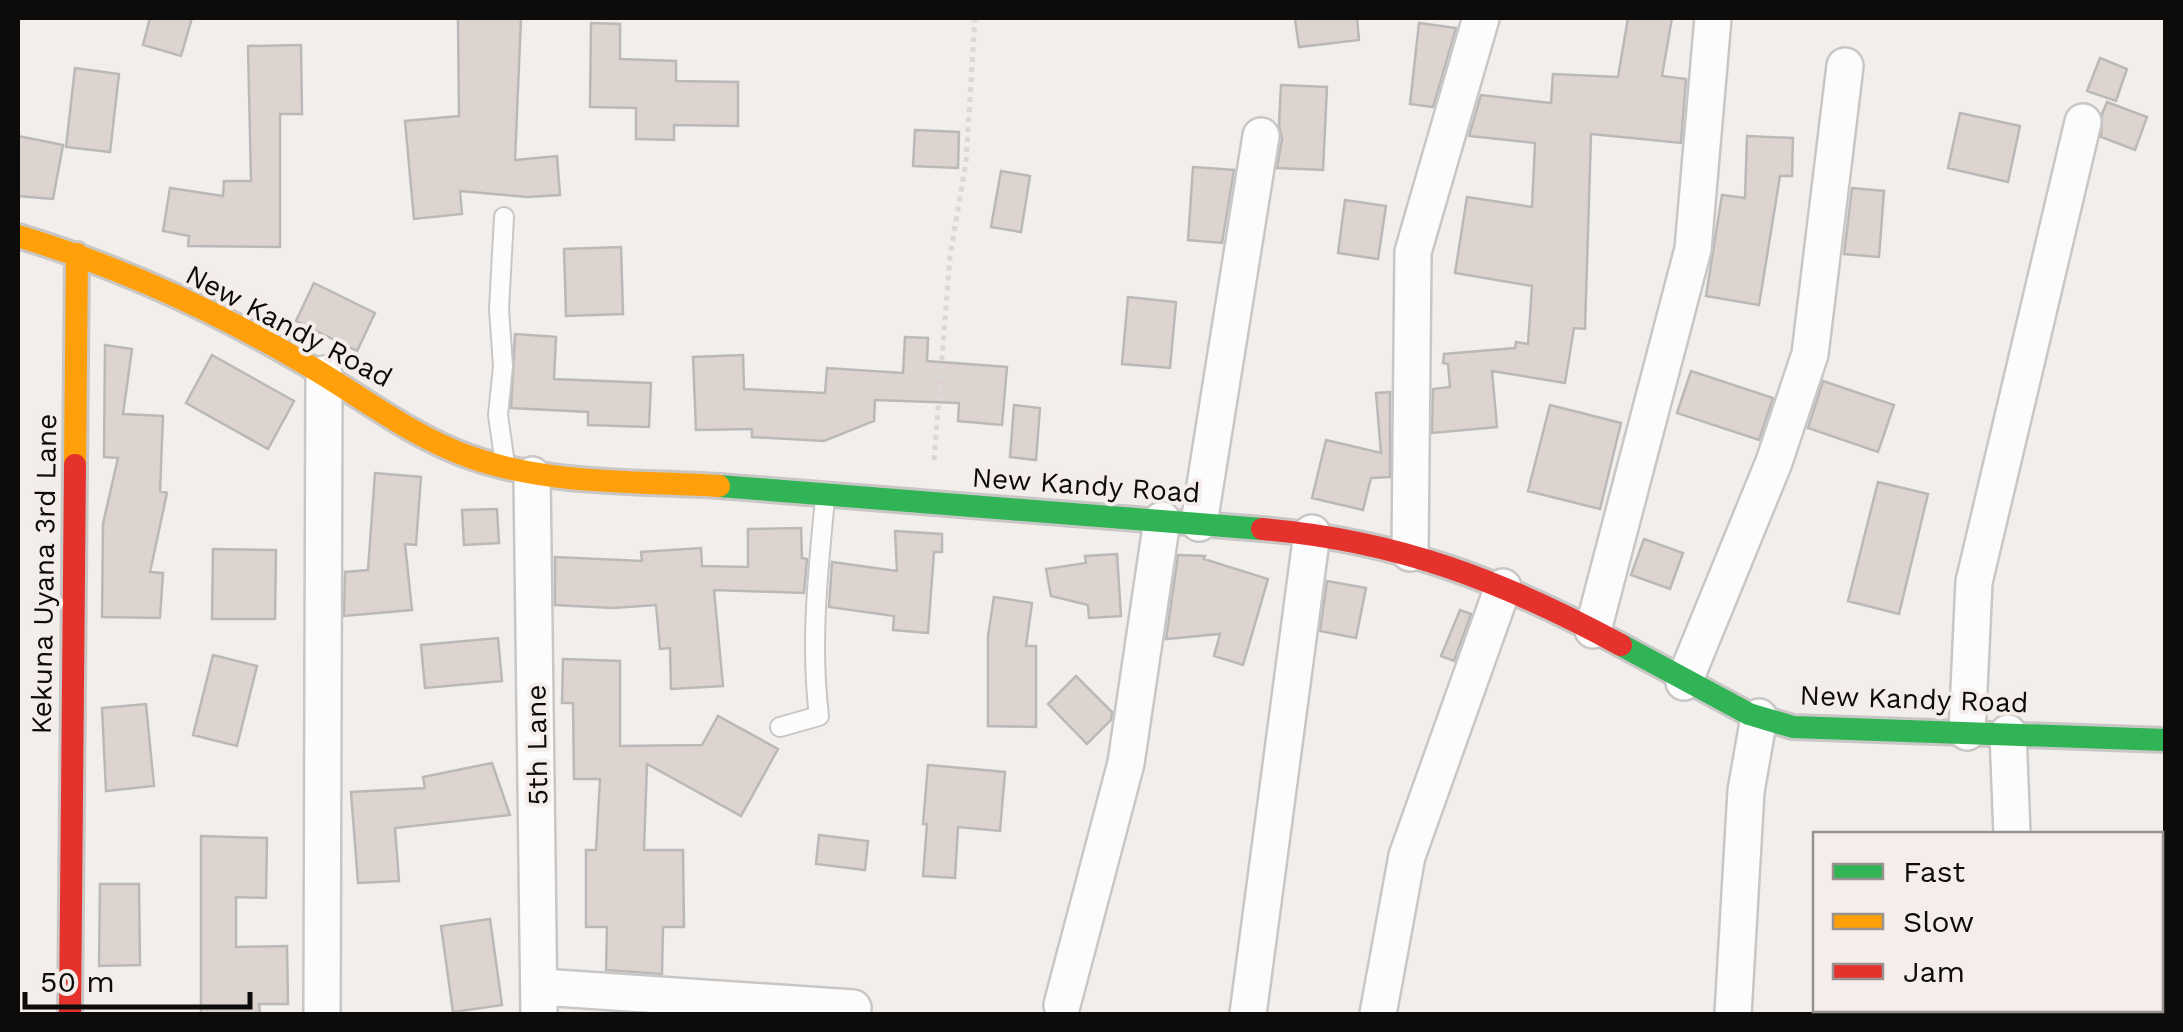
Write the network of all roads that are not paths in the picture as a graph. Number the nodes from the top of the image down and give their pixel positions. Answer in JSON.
{"nodes":[{"id":1,"x":1481,"y":18,"type":"edge"},
{"id":2,"x":1713,"y":18,"type":"edge"},
{"id":3,"x":1845,"y":66,"type":"dead end"},
{"id":4,"x":2083,"y":122,"type":"dead end"},
{"id":5,"x":1261,"y":136,"type":"dead end"},
{"id":6,"x":504,"y":217,"type":"dead end"},
{"id":7,"x":18,"y":236,"type":"edge"},
{"id":8,"x":77,"y":254,"type":"junction"},
{"id":9,"x":324,"y":374,"type":"junction"},
{"id":10,"x":519,"y":471,"type":"junction"},
{"id":11,"x":825,"y":494,"type":"junction"},
{"id":12,"x":1162,"y":520,"type":"junction"},
{"id":13,"x":1199,"y":523,"type":"junction"},
{"id":14,"x":1312,"y":533,"type":"junction"},
{"id":15,"x":1410,"y":553,"type":"junction"},
{"id":16,"x":1503,"y":587,"type":"junction"},
{"id":17,"x":1592,"y":630,"type":"junction"},
{"id":18,"x":1684,"y":682,"type":"junction"},
{"id":19,"x":1759,"y":717,"type":"junction"},
{"id":20,"x":780,"y":726,"type":"dead end"},
{"id":21,"x":1967,"y":732,"type":"junction"},
{"id":22,"x":2008,"y":733,"type":"junction"},
{"id":23,"x":2166,"y":740,"type":"edge"},
{"id":24,"x":2012,"y":832,"type":"edge"},
{"id":25,"x":540,"y":1001,"type":"edge"},
{"id":26,"x":1062,"y":1006,"type":"dead end"},
{"id":27,"x":853,"y":1008,"type":"dead end"},
{"id":28,"x":70,"y":1014,"type":"edge"},
{"id":29,"x":322,"y":1014,"type":"edge"},
{"id":30,"x":1248,"y":1014,"type":"edge"},
{"id":31,"x":1378,"y":1014,"type":"edge"},
{"id":32,"x":1733,"y":1014,"type":"edge"}],
"edges":[{"from":1,"to":15,"type":"street"},
{"from":2,"to":17,"type":"street"},
{"from":3,"to":18,"type":"street"},
{"from":4,"to":21,"type":"street"},
{"from":5,"to":13,"type":"street"},
{"from":6,"to":10,"type":"lane"},
{"from":7,"to":8,"type":"main road","name":"New Kandy Road"},
{"from":8,"to":9,"type":"main road","name":"New Kandy Road"},
{"from":8,"to":28,"type":"main road","name":"Kekuna Uyana 3rd Lane"},
{"from":9,"to":10,"type":"main road","name":"New Kandy Road"},
{"from":9,"to":29,"type":"street"},
{"from":10,"to":11,"type":"main road","name":"New Kandy Road"},
{"from":10,"to":25,"type":"street","name":"5th Lane"},
{"from":11,"to":12,"type":"main road","name":"New Kandy Road"},
{"from":11,"to":20,"type":"lane"},
{"from":12,"to":13,"type":"main road","name":"New Kandy Road"},
{"from":12,"to":26,"type":"street"},
{"from":13,"to":14,"type":"main road","name":"New Kandy Road"},
{"from":14,"to":15,"type":"main road","name":"New Kandy Road"},
{"from":14,"to":30,"type":"street"},
{"from":15,"to":16,"type":"main road","name":"New Kandy Road"},
{"from":16,"to":17,"type":"main road","name":"New Kandy Road"},
{"from":16,"to":31,"type":"street"},
{"from":17,"to":18,"type":"main road","name":"New Kandy Road"},
{"from":18,"to":19,"type":"main road","name":"New Kandy Road"},
{"from":19,"to":21,"type":"main road","name":"New Kandy Road"},
{"from":19,"to":32,"type":"street"},
{"from":21,"to":22,"type":"main road","name":"New Kandy Road"},
{"from":22,"to":23,"type":"main road","name":"New Kandy Road"},
{"from":22,"to":24,"type":"street"},
{"from":25,"to":27,"type":"street"}]}
